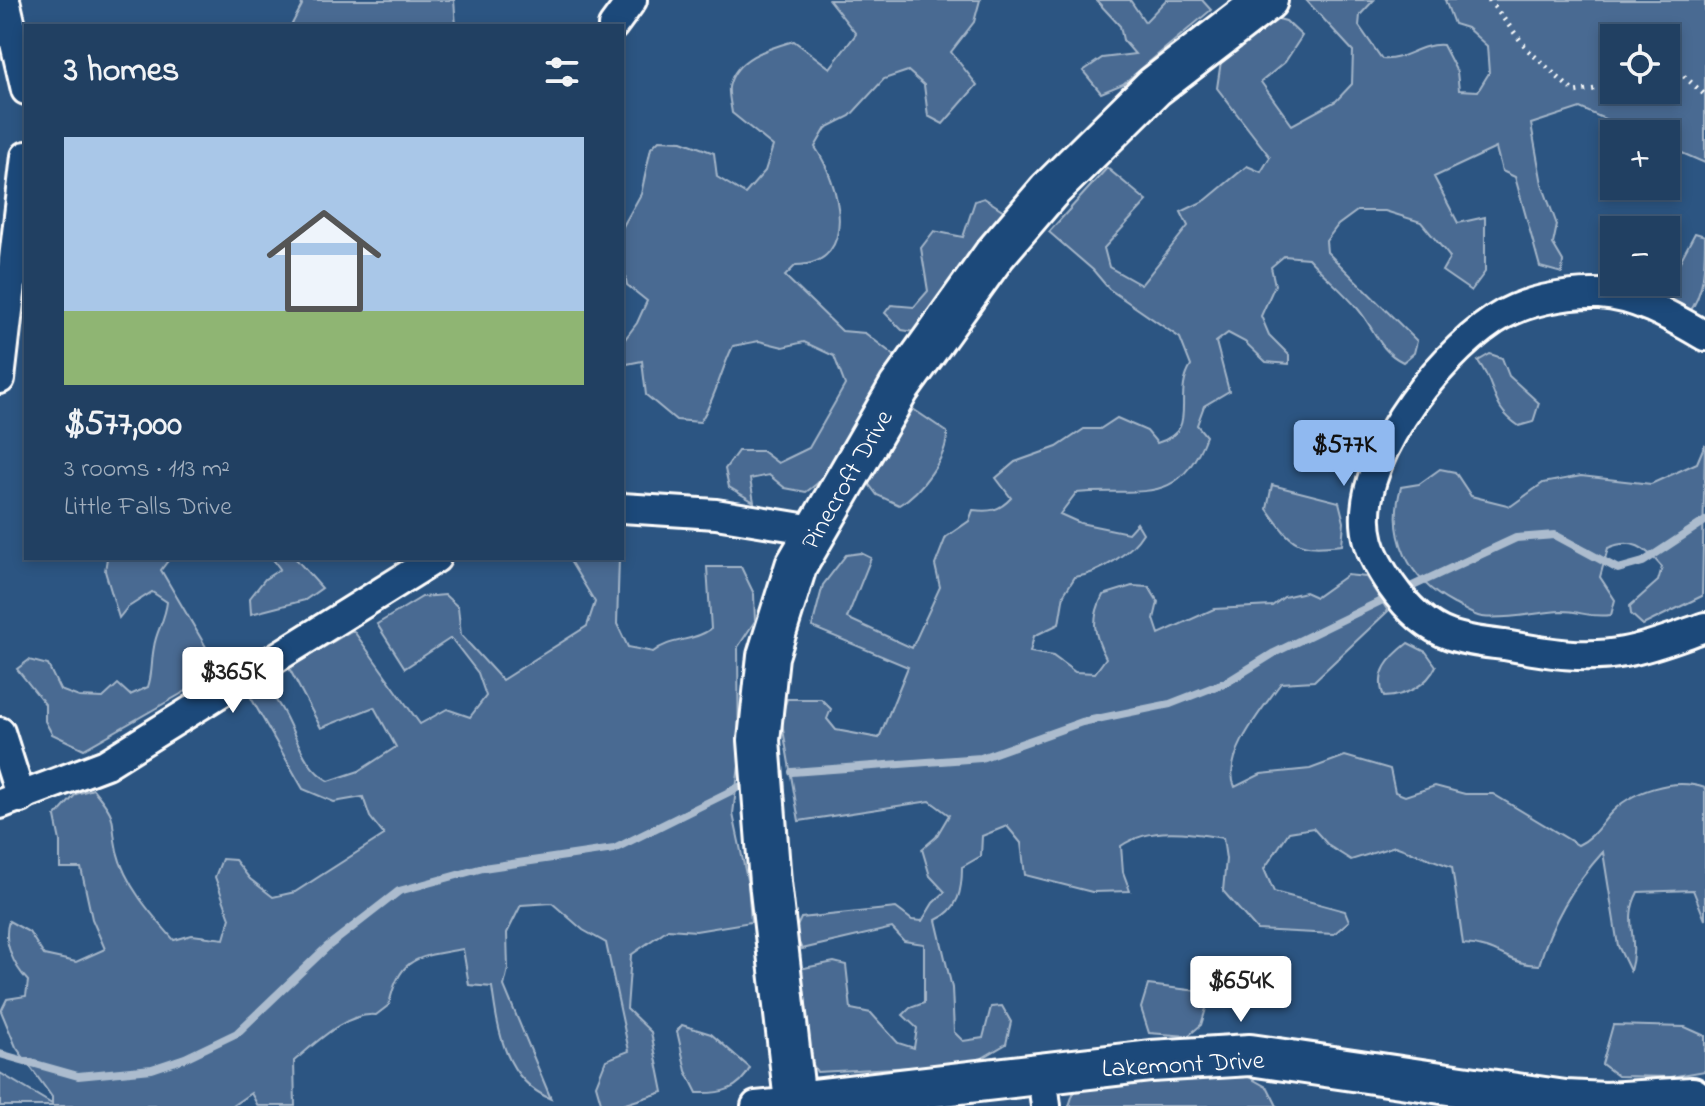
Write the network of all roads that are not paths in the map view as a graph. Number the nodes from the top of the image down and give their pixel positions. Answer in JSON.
{"nodes":[{"id":1,"x":5,"y":0,"type":"edge"},
{"id":2,"x":632,"y":0,"type":"edge"},
{"id":3,"x":1267,"y":0,"type":"edge"},
{"id":4,"x":614,"y":24,"type":"edge"},
{"id":5,"x":24,"y":81,"type":"edge"},
{"id":6,"x":24,"y":173,"type":"edge"},
{"id":7,"x":1705,"y":336,"type":"edge"},
{"id":8,"x":0,"y":379,"type":"edge"},
{"id":9,"x":624,"y":508,"type":"edge"},
{"id":10,"x":814,"y":530,"type":"junction"},
{"id":11,"x":433,"y":560,"type":"edge"},
{"id":12,"x":1705,"y":627,"type":"edge"},
{"id":13,"x":0,"y":732,"type":"edge"},
{"id":14,"x":11,"y":801,"type":"edge"},
{"id":15,"x":1044,"y":1089,"type":"edge"},
{"id":16,"x":1696,"y":1100,"type":"edge"},
{"id":17,"x":795,"y":1102,"type":"junction"},
{"id":18,"x":756,"y":1106,"type":"edge"}],
"edges":[{"from":1,"to":5,"type":"street"},
{"from":2,"to":4,"type":"street"},
{"from":3,"to":10,"type":"street","name":"Pinecroft Drive"},
{"from":6,"to":8,"type":"street"},
{"from":7,"to":12,"type":"street"},
{"from":9,"to":10,"type":"street"},
{"from":10,"to":17,"type":"street","name":"Pinecroft Drive"},
{"from":11,"to":14,"type":"street"},
{"from":13,"to":14,"type":"street"},
{"from":15,"to":16,"type":"street","name":"Lakemont Drive"},
{"from":15,"to":17,"type":"street","name":"Lakemont Drive"},
{"from":17,"to":18,"type":"street","name":"Lakemont Drive"}]}
